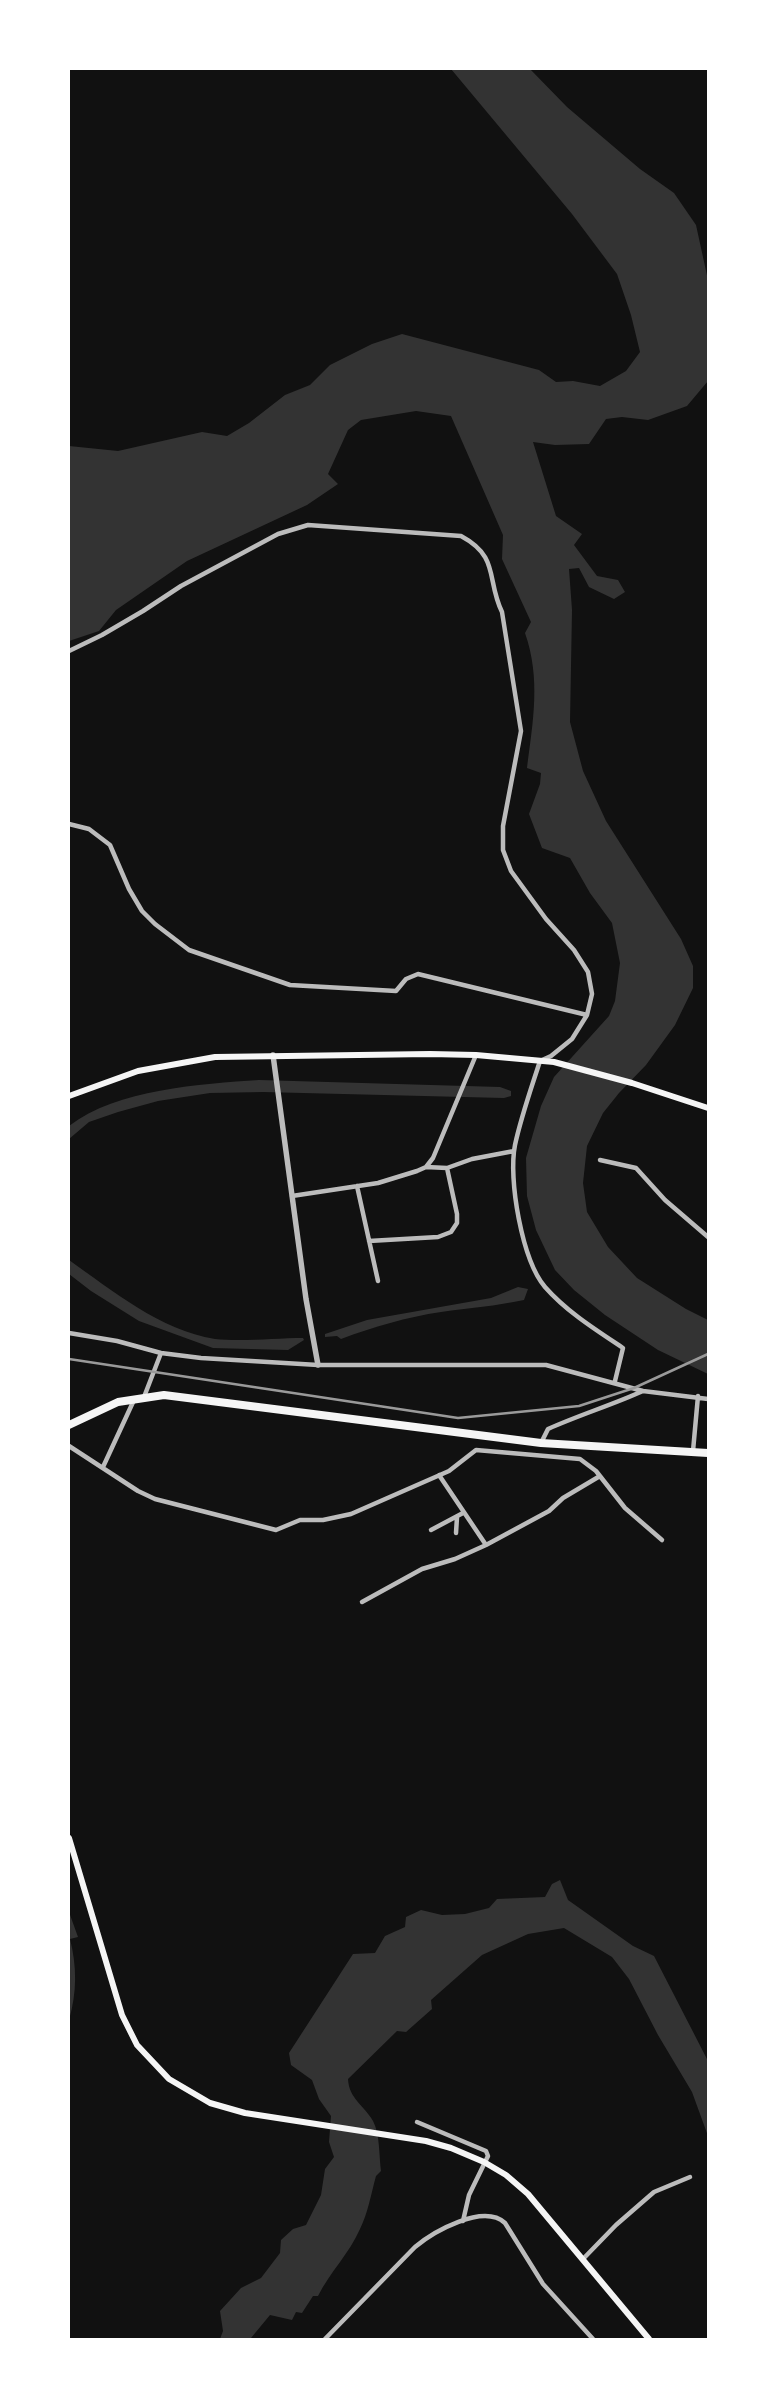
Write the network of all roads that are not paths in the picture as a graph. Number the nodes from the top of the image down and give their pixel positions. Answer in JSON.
{"nodes":[{"id":1,"x":69,"y":651,"type":"edge"},
{"id":2,"x":69,"y":824,"type":"edge"},
{"id":3,"x":587,"y":1015,"type":"junction"},
{"id":4,"x":273,"y":1055,"type":"junction"},
{"id":5,"x":476,"y":1055,"type":"junction"},
{"id":6,"x":540,"y":1061,"type":"junction"},
{"id":7,"x":69,"y":1096,"type":"edge"},
{"id":8,"x":708,"y":1108,"type":"edge"},
{"id":9,"x":514,"y":1151,"type":"junction"},
{"id":10,"x":600,"y":1160,"type":"dead end"},
{"id":11,"x":426,"y":1167,"type":"junction"},
{"id":12,"x":447,"y":1168,"type":"junction"},
{"id":13,"x":357,"y":1186,"type":"junction"},
{"id":14,"x":292,"y":1196,"type":"junction"},
{"id":15,"x":708,"y":1237,"type":"edge"},
{"id":16,"x":369,"y":1241,"type":"junction"},
{"id":17,"x":378,"y":1281,"type":"dead end"},
{"id":18,"x":69,"y":1333,"type":"edge"},
{"id":19,"x":161,"y":1353,"type":"junction"},
{"id":20,"x":318,"y":1365,"type":"junction"},
{"id":21,"x":615,"y":1381,"type":"junction"},
{"id":22,"x":643,"y":1390,"type":"junction"},
{"id":23,"x":698,"y":1396,"type":"junction"},
{"id":24,"x":144,"y":1397,"type":"junction"},
{"id":25,"x":134,"y":1398,"type":"junction"},
{"id":26,"x":708,"y":1399,"type":"edge"},
{"id":27,"x":69,"y":1425,"type":"edge"},
{"id":28,"x":541,"y":1443,"type":"junction"},
{"id":29,"x":69,"y":1446,"type":"edge"},
{"id":30,"x":693,"y":1451,"type":"junction"},
{"id":31,"x":708,"y":1453,"type":"edge"},
{"id":32,"x":103,"y":1467,"type":"junction"},
{"id":33,"x":439,"y":1475,"type":"junction"},
{"id":34,"x":600,"y":1476,"type":"junction"},
{"id":35,"x":463,"y":1513,"type":"junction"},
{"id":36,"x":457,"y":1516,"type":"junction"},
{"id":37,"x":431,"y":1530,"type":"dead end"},
{"id":38,"x":456,"y":1533,"type":"dead end"},
{"id":39,"x":662,"y":1540,"type":"dead end"},
{"id":40,"x":486,"y":1545,"type":"junction"},
{"id":41,"x":362,"y":1602,"type":"dead end"},
{"id":42,"x":69,"y":1838,"type":"edge"},
{"id":43,"x":417,"y":2122,"type":"dead end"},
{"id":44,"x":484,"y":2162,"type":"junction"},
{"id":45,"x":690,"y":2177,"type":"dead end"},
{"id":46,"x":463,"y":2221,"type":"junction"},
{"id":47,"x":583,"y":2259,"type":"junction"},
{"id":48,"x":325,"y":2339,"type":"edge"},
{"id":49,"x":593,"y":2339,"type":"edge"},
{"id":50,"x":649,"y":2339,"type":"edge"}],
"edges":[{"from":1,"to":3,"type":"street"},
{"from":2,"to":3,"type":"street"},
{"from":3,"to":6,"type":"street"},
{"from":4,"to":5,"type":"main road"},
{"from":4,"to":7,"type":"main road"},
{"from":4,"to":14,"type":"street"},
{"from":5,"to":6,"type":"main road"},
{"from":5,"to":11,"type":"street"},
{"from":6,"to":8,"type":"main road"},
{"from":6,"to":9,"type":"street"},
{"from":9,"to":12,"type":"street"},
{"from":9,"to":21,"type":"street"},
{"from":10,"to":15,"type":"street"},
{"from":11,"to":12,"type":"street"},
{"from":11,"to":13,"type":"street"},
{"from":12,"to":16,"type":"street"},
{"from":13,"to":14,"type":"street"},
{"from":13,"to":16,"type":"street"},
{"from":14,"to":20,"type":"street"},
{"from":16,"to":17,"type":"street"},
{"from":18,"to":19,"type":"street"},
{"from":19,"to":20,"type":"street"},
{"from":19,"to":24,"type":"street"},
{"from":20,"to":21,"type":"street"},
{"from":21,"to":22,"type":"street"},
{"from":22,"to":23,"type":"street"},
{"from":22,"to":28,"type":"street"},
{"from":23,"to":26,"type":"street"},
{"from":23,"to":30,"type":"street"},
{"from":24,"to":25,"type":"highway"},
{"from":24,"to":28,"type":"highway"},
{"from":25,"to":27,"type":"highway"},
{"from":25,"to":32,"type":"street"},
{"from":28,"to":30,"type":"highway"},
{"from":29,"to":32,"type":"street"},
{"from":30,"to":31,"type":"highway"},
{"from":32,"to":33,"type":"street"},
{"from":33,"to":34,"type":"street"},
{"from":33,"to":35,"type":"street"},
{"from":34,"to":39,"type":"street"},
{"from":34,"to":40,"type":"street"},
{"from":35,"to":36,"type":"street"},
{"from":35,"to":40,"type":"street"},
{"from":36,"to":37,"type":"street"},
{"from":36,"to":38,"type":"street"},
{"from":40,"to":41,"type":"street"},
{"from":42,"to":44,"type":"main road"},
{"from":43,"to":44,"type":"street"},
{"from":44,"to":46,"type":"street"},
{"from":44,"to":47,"type":"main road"},
{"from":45,"to":47,"type":"street"},
{"from":46,"to":48,"type":"street"},
{"from":46,"to":49,"type":"street"},
{"from":47,"to":50,"type":"main road"}]}
